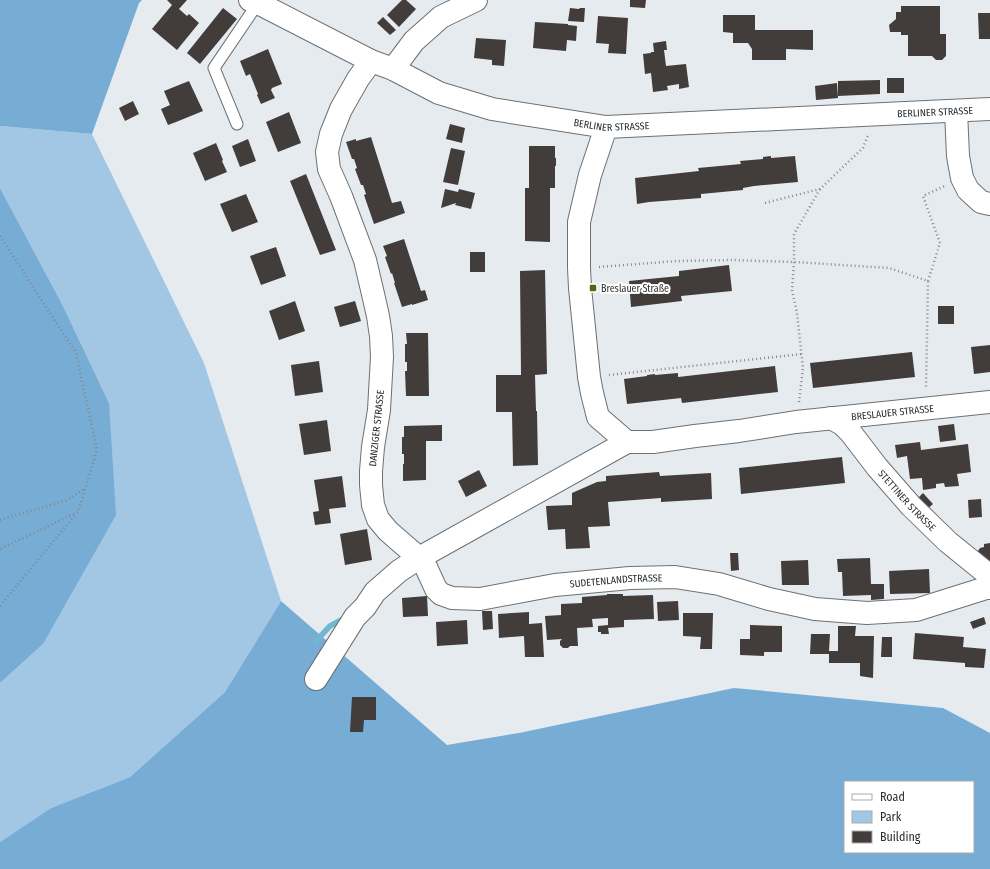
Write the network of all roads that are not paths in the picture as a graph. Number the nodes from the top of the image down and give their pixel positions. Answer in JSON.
{"nodes":[{"id":1,"x":476,"y":0,"type":"edge"},
{"id":2,"x":254,"y":2,"type":"edge"},
{"id":3,"x":371,"y":61,"type":"junction"},
{"id":4,"x":392,"y":69,"type":"junction"},
{"id":5,"x":990,"y":109,"type":"edge"},
{"id":6,"x":956,"y":111,"type":"junction"},
{"id":7,"x":237,"y":124,"type":"dead end"},
{"id":8,"x":606,"y":127,"type":"junction"},
{"id":9,"x":990,"y":204,"type":"edge"},
{"id":10,"x":990,"y":402,"type":"edge"},
{"id":11,"x":831,"y":418,"type":"junction"},
{"id":12,"x":627,"y":442,"type":"junction"},
{"id":13,"x":419,"y":558,"type":"junction"},
{"id":14,"x":990,"y":576,"type":"edge"},
{"id":15,"x":990,"y":588,"type":"edge"},
{"id":16,"x":316,"y":679,"type":"dead end"}],
"edges":[{"from":1,"to":4,"type":"street"},
{"from":2,"to":3,"type":"street","name":"BERLINER STRASSE"},
{"from":2,"to":7,"type":"lane","name":"BERLINER STRASSE"},
{"from":3,"to":4,"type":"street","name":"BERLINER STRASSE"},
{"from":3,"to":13,"type":"street","name":"DANZIGER STRASSE"},
{"from":4,"to":8,"type":"street","name":"BERLINER STRASSE"},
{"from":5,"to":6,"type":"street","name":"BERLINER STRASSE"},
{"from":6,"to":8,"type":"street","name":"BERLINER STRASSE"},
{"from":6,"to":9,"type":"street"},
{"from":8,"to":12,"type":"street"},
{"from":10,"to":11,"type":"street","name":"BRESLAUER STRASSE"},
{"from":11,"to":12,"type":"street","name":"BRESLAUER STRASSE"},
{"from":11,"to":14,"type":"street","name":"STETTINER STRASSE"},
{"from":12,"to":13,"type":"street"},
{"from":13,"to":15,"type":"street","name":"SUDETENLANDSTRASSE"},
{"from":13,"to":16,"type":"street"}]}
